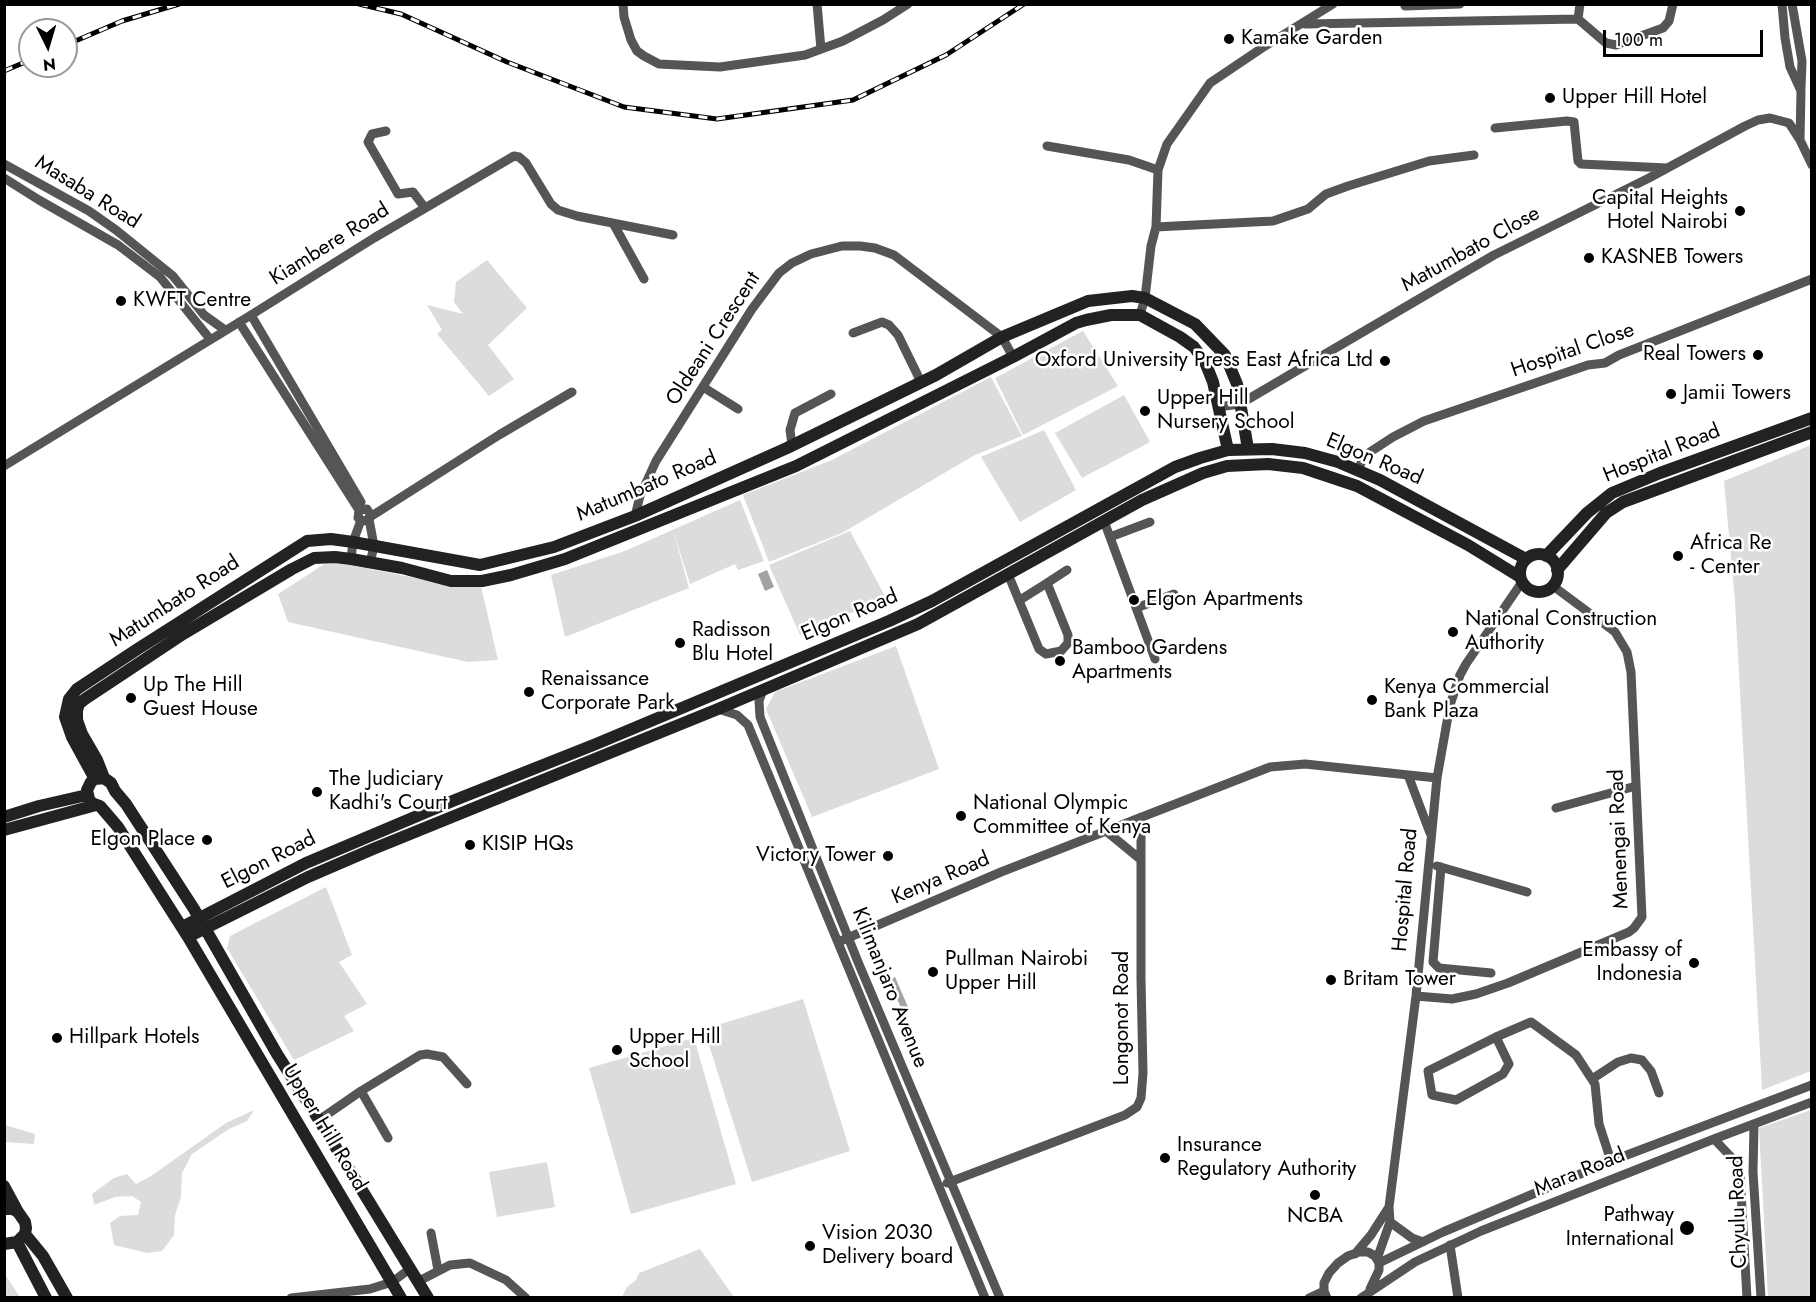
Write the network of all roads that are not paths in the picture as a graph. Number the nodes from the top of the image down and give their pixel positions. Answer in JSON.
{"nodes":[{"id":1,"x":622,"y":4,"type":"edge"},
{"id":2,"x":817,"y":4,"type":"edge"},
{"id":3,"x":908,"y":4,"type":"edge"},
{"id":4,"x":1333,"y":4,"type":"edge"},
{"id":5,"x":1460,"y":4,"type":"edge"},
{"id":6,"x":1580,"y":4,"type":"edge"},
{"id":7,"x":1672,"y":4,"type":"edge"},
{"id":8,"x":1782,"y":4,"type":"edge"},
{"id":9,"x":1792,"y":4,"type":"edge"},
{"id":10,"x":1405,"y":6,"type":"dead end"},
{"id":11,"x":1578,"y":19,"type":"junction"},
{"id":12,"x":1304,"y":24,"type":"junction"},
{"id":13,"x":821,"y":49,"type":"junction"},
{"id":14,"x":1801,"y":91,"type":"junction"},
{"id":15,"x":1495,"y":128,"type":"dead end"},
{"id":16,"x":386,"y":131,"type":"dead end"},
{"id":17,"x":1800,"y":140,"type":"junction"},
{"id":18,"x":1047,"y":146,"type":"dead end"},
{"id":19,"x":1474,"y":155,"type":"dead end"},
{"id":20,"x":4,"y":164,"type":"edge"},
{"id":21,"x":1812,"y":165,"type":"edge"},
{"id":22,"x":1669,"y":168,"type":"junction"},
{"id":23,"x":1158,"y":170,"type":"junction"},
{"id":24,"x":4,"y":178,"type":"edge"},
{"id":25,"x":48,"y":189,"type":"junction"},
{"id":26,"x":39,"y":200,"type":"junction"},
{"id":27,"x":424,"y":208,"type":"junction"},
{"id":28,"x":613,"y":223,"type":"junction"},
{"id":29,"x":1156,"y":227,"type":"junction"},
{"id":30,"x":673,"y":235,"type":"dead end"},
{"id":31,"x":644,"y":279,"type":"dead end"},
{"id":32,"x":1812,"y":279,"type":"edge"},
{"id":33,"x":1145,"y":298,"type":"junction"},
{"id":34,"x":251,"y":315,"type":"junction"},
{"id":35,"x":1140,"y":315,"type":"junction"},
{"id":36,"x":239,"y":322,"type":"junction"},
{"id":37,"x":1035,"y":323,"type":"junction"},
{"id":38,"x":225,"y":330,"type":"junction"},
{"id":39,"x":853,"y":333,"type":"dead end"},
{"id":40,"x":1002,"y":337,"type":"junction"},
{"id":41,"x":210,"y":339,"type":"junction"},
{"id":42,"x":1045,"y":340,"type":"junction"},
{"id":43,"x":1013,"y":357,"type":"junction"},
{"id":44,"x":916,"y":384,"type":"junction"},
{"id":45,"x":703,"y":387,"type":"junction"},
{"id":46,"x":572,"y":392,"type":"dead end"},
{"id":47,"x":831,"y":394,"type":"dead end"},
{"id":48,"x":921,"y":404,"type":"junction"},
{"id":49,"x":1240,"y":404,"type":"junction"},
{"id":50,"x":1218,"y":407,"type":"junction"},
{"id":51,"x":738,"y":409,"type":"dead end"},
{"id":52,"x":1812,"y":418,"type":"edge"},
{"id":53,"x":840,"y":421,"type":"junction"},
{"id":54,"x":1812,"y":432,"type":"edge"},
{"id":55,"x":848,"y":440,"type":"junction"},
{"id":56,"x":790,"y":446,"type":"junction"},
{"id":57,"x":1248,"y":449,"type":"junction"},
{"id":58,"x":1228,"y":450,"type":"junction"},
{"id":59,"x":4,"y":466,"type":"edge"},
{"id":60,"x":796,"y":466,"type":"junction"},
{"id":61,"x":1358,"y":470,"type":"junction"},
{"id":62,"x":365,"y":515,"type":"junction"},
{"id":63,"x":635,"y":516,"type":"junction"},
{"id":64,"x":1104,"y":521,"type":"junction"},
{"id":65,"x":1150,"y":522,"type":"dead end"},
{"id":66,"x":1110,"y":537,"type":"junction"},
{"id":67,"x":353,"y":542,"type":"junction"},
{"id":68,"x":374,"y":546,"type":"junction"},
{"id":69,"x":1546,"y":556,"type":"junction"},
{"id":70,"x":351,"y":559,"type":"junction"},
{"id":71,"x":1526,"y":559,"type":"junction"},
{"id":72,"x":370,"y":563,"type":"junction"},
{"id":73,"x":480,"y":565,"type":"junction"},
{"id":74,"x":1067,"y":570,"type":"dead end"},
{"id":75,"x":1557,"y":570,"type":"junction"},
{"id":76,"x":1008,"y":574,"type":"junction"},
{"id":77,"x":1521,"y":579,"type":"junction"},
{"id":78,"x":482,"y":581,"type":"junction"},
{"id":79,"x":1047,"y":583,"type":"junction"},
{"id":80,"x":1553,"y":586,"type":"junction"},
{"id":81,"x":233,"y":588,"type":"junction"},
{"id":82,"x":1174,"y":594,"type":"dead end"},
{"id":83,"x":240,"y":600,"type":"junction"},
{"id":84,"x":1020,"y":600,"type":"junction"},
{"id":85,"x":1136,"y":608,"type":"junction"},
{"id":86,"x":1155,"y":659,"type":"dead end"},
{"id":87,"x":763,"y":690,"type":"junction"},
{"id":88,"x":717,"y":709,"type":"junction"},
{"id":89,"x":1408,"y":775,"type":"junction"},
{"id":90,"x":1437,"y":778,"type":"junction"},
{"id":91,"x":99,"y":779,"type":"junction"},
{"id":92,"x":1636,"y":786,"type":"junction"},
{"id":93,"x":115,"y":791,"type":"junction"},
{"id":94,"x":87,"y":795,"type":"junction"},
{"id":95,"x":98,"y":805,"type":"junction"},
{"id":96,"x":1556,"y":808,"type":"dead end"},
{"id":97,"x":4,"y":817,"type":"edge"},
{"id":98,"x":1141,"y":817,"type":"junction"},
{"id":99,"x":4,"y":831,"type":"edge"},
{"id":100,"x":1106,"y":831,"type":"junction"},
{"id":101,"x":1431,"y":835,"type":"junction"},
{"id":102,"x":1140,"y":859,"type":"junction"},
{"id":103,"x":1428,"y":864,"type":"junction"},
{"id":104,"x":1441,"y":867,"type":"junction"},
{"id":105,"x":1527,"y":892,"type":"dead end"},
{"id":106,"x":202,"y":924,"type":"junction"},
{"id":107,"x":185,"y":932,"type":"junction"},
{"id":108,"x":848,"y":938,"type":"junction"},
{"id":109,"x":838,"y":943,"type":"junction"},
{"id":110,"x":1491,"y":973,"type":"dead end"},
{"id":111,"x":1416,"y":996,"type":"junction"},
{"id":112,"x":1496,"y":1037,"type":"junction"},
{"id":113,"x":1592,"y":1079,"type":"junction"},
{"id":114,"x":467,"y":1084,"type":"dead end"},
{"id":115,"x":1812,"y":1086,"type":"edge"},
{"id":116,"x":361,"y":1091,"type":"junction"},
{"id":117,"x":1659,"y":1093,"type":"dead end"},
{"id":118,"x":1812,"y":1102,"type":"edge"},
{"id":119,"x":320,"y":1120,"type":"junction"},
{"id":120,"x":1754,"y":1125,"type":"junction"},
{"id":121,"x":388,"y":1138,"type":"dead end"},
{"id":122,"x":1714,"y":1139,"type":"junction"},
{"id":123,"x":1611,"y":1161,"type":"junction"},
{"id":124,"x":950,"y":1181,"type":"junction"},
{"id":125,"x":4,"y":1186,"type":"edge"},
{"id":126,"x":939,"y":1186,"type":"junction"},
{"id":127,"x":1389,"y":1207,"type":"junction"},
{"id":128,"x":4,"y":1209,"type":"edge"},
{"id":129,"x":18,"y":1212,"type":"junction"},
{"id":130,"x":1390,"y":1222,"type":"junction"},
{"id":131,"x":431,"y":1233,"type":"dead end"},
{"id":132,"x":15,"y":1240,"type":"edge"},
{"id":133,"x":1423,"y":1242,"type":"junction"},
{"id":134,"x":1450,"y":1245,"type":"junction"},
{"id":135,"x":1354,"y":1254,"type":"junction"},
{"id":136,"x":1378,"y":1261,"type":"junction"},
{"id":137,"x":411,"y":1268,"type":"junction"},
{"id":138,"x":438,"y":1270,"type":"junction"},
{"id":139,"x":419,"y":1281,"type":"junction"},
{"id":140,"x":392,"y":1282,"type":"junction"},
{"id":141,"x":1369,"y":1291,"type":"junction"},
{"id":142,"x":1325,"y":1294,"type":"edge"},
{"id":143,"x":46,"y":1298,"type":"edge"},
{"id":144,"x":67,"y":1298,"type":"edge"},
{"id":145,"x":291,"y":1298,"type":"edge"},
{"id":146,"x":401,"y":1298,"type":"edge"},
{"id":147,"x":428,"y":1298,"type":"edge"},
{"id":148,"x":526,"y":1298,"type":"edge"},
{"id":149,"x":985,"y":1298,"type":"edge"},
{"id":150,"x":1000,"y":1298,"type":"edge"},
{"id":151,"x":1309,"y":1298,"type":"edge"},
{"id":152,"x":1360,"y":1298,"type":"edge"},
{"id":153,"x":1458,"y":1298,"type":"edge"},
{"id":154,"x":1747,"y":1298,"type":"edge"},
{"id":155,"x":1761,"y":1298,"type":"edge"}],
"edges":[{"from":1,"to":13,"type":"street"},
{"from":2,"to":13,"type":"street"},
{"from":3,"to":13,"type":"street"},
{"from":4,"to":12,"type":"street"},
{"from":5,"to":10,"type":"street"},
{"from":6,"to":11,"type":"street"},
{"from":7,"to":11,"type":"street"},
{"from":8,"to":14,"type":"street"},
{"from":9,"to":14,"type":"street"},
{"from":11,"to":12,"type":"street"},
{"from":12,"to":23,"type":"street"},
{"from":14,"to":17,"type":"street"},
{"from":15,"to":22,"type":"street"},
{"from":16,"to":27,"type":"street"},
{"from":17,"to":21,"type":"street"},
{"from":17,"to":22,"type":"street","name":"Matumbato Close"},
{"from":18,"to":23,"type":"street"},
{"from":19,"to":29,"type":"street"},
{"from":20,"to":25,"type":"street","name":"Masaba Road"},
{"from":22,"to":49,"type":"street","name":"Matumbato Close"},
{"from":23,"to":29,"type":"street"},
{"from":24,"to":26,"type":"street","name":"Masaba Road"},
{"from":25,"to":26,"type":"street"},
{"from":25,"to":38,"type":"street","name":"Masaba Road"},
{"from":26,"to":41,"type":"street","name":"Masaba Road"},
{"from":27,"to":28,"type":"street","name":"Kiambere Road"},
{"from":27,"to":34,"type":"street","name":"Kiambere Road"},
{"from":28,"to":30,"type":"street","name":"Kiambere Road"},
{"from":28,"to":31,"type":"street"},
{"from":29,"to":33,"type":"street"},
{"from":32,"to":61,"type":"street","name":"Hospital Close"},
{"from":33,"to":35,"type":"street"},
{"from":33,"to":37,"type":"street","name":"Matumbato Road"},
{"from":33,"to":49,"type":"street","name":"Matumbato Road"},
{"from":34,"to":36,"type":"street","name":"Kiambere Road"},
{"from":34,"to":62,"type":"street"},
{"from":35,"to":42,"type":"street","name":"Matumbato Road"},
{"from":35,"to":50,"type":"street","name":"Matumbato Road"},
{"from":36,"to":38,"type":"street","name":"Kiambere Road"},
{"from":36,"to":62,"type":"street"},
{"from":37,"to":40,"type":"street","name":"Matumbato Road"},
{"from":37,"to":42,"type":"street"},
{"from":38,"to":41,"type":"street","name":"Kiambere Road"},
{"from":39,"to":44,"type":"street"},
{"from":40,"to":43,"type":"street","name":"Oldeani Crescent"},
{"from":40,"to":44,"type":"street","name":"Matumbato Road"},
{"from":40,"to":45,"type":"street","name":"Oldeani Crescent"},
{"from":41,"to":59,"type":"street","name":"Kiambere Road"},
{"from":42,"to":43,"type":"street","name":"Matumbato Road"},
{"from":43,"to":48,"type":"street","name":"Matumbato Road"},
{"from":44,"to":48,"type":"street"},
{"from":44,"to":53,"type":"street","name":"Matumbato Road"},
{"from":45,"to":51,"type":"street"},
{"from":45,"to":63,"type":"street","name":"Oldeani Crescent"},
{"from":46,"to":62,"type":"street"},
{"from":47,"to":56,"type":"street"},
{"from":48,"to":55,"type":"street","name":"Matumbato Road"},
{"from":49,"to":50,"type":"street","name":"Matumbato Close"},
{"from":49,"to":57,"type":"street","name":"Matumbato Road"},
{"from":50,"to":58,"type":"street","name":"Matumbato Road"},
{"from":52,"to":69,"type":"street","name":"Hospital Road"},
{"from":53,"to":55,"type":"street"},
{"from":53,"to":56,"type":"street","name":"Matumbato Road"},
{"from":54,"to":75,"type":"street","name":"Hospital Road"},
{"from":55,"to":60,"type":"street","name":"Matumbato Road"},
{"from":56,"to":60,"type":"street"},
{"from":56,"to":63,"type":"street","name":"Matumbato Road"},
{"from":57,"to":58,"type":"street","name":"Elgon Road"},
{"from":57,"to":61,"type":"street","name":"Elgon Road"},
{"from":58,"to":106,"type":"street","name":"Elgon Road"},
{"from":60,"to":78,"type":"street","name":"Matumbato Road"},
{"from":61,"to":71,"type":"street","name":"Elgon Road"},
{"from":62,"to":67,"type":"street"},
{"from":62,"to":68,"type":"street"},
{"from":63,"to":73,"type":"street","name":"Matumbato Road"},
{"from":64,"to":66,"type":"street"},
{"from":64,"to":76,"type":"street","name":"Elgon Road"},
{"from":64,"to":77,"type":"street","name":"Elgon Road"},
{"from":65,"to":66,"type":"street"},
{"from":66,"to":85,"type":"street"},
{"from":67,"to":68,"type":"street","name":"Matumbato Road"},
{"from":67,"to":70,"type":"street"},
{"from":67,"to":81,"type":"street","name":"Matumbato Road"},
{"from":68,"to":72,"type":"street"},
{"from":68,"to":73,"type":"street","name":"Matumbato Road"},
{"from":69,"to":71,"type":"street"},
{"from":69,"to":75,"type":"street"},
{"from":70,"to":72,"type":"street","name":"Matumbato Road"},
{"from":70,"to":83,"type":"street","name":"Matumbato Road"},
{"from":71,"to":77,"type":"street"},
{"from":72,"to":78,"type":"street","name":"Matumbato Road"},
{"from":73,"to":78,"type":"street"},
{"from":74,"to":79,"type":"street"},
{"from":75,"to":80,"type":"street"},
{"from":76,"to":84,"type":"street"},
{"from":76,"to":87,"type":"street","name":"Elgon Road"},
{"from":77,"to":80,"type":"street"},
{"from":77,"to":90,"type":"street","name":"Hospital Road"},
{"from":79,"to":84,"type":"street"},
{"from":79,"to":84,"type":"street"},
{"from":80,"to":92,"type":"street","name":"Menengai Road"},
{"from":81,"to":83,"type":"street"},
{"from":81,"to":91,"type":"street","name":"Matumbato Road"},
{"from":82,"to":85,"type":"street"},
{"from":83,"to":91,"type":"street","name":"Matumbato Road"},
{"from":85,"to":86,"type":"street"},
{"from":87,"to":88,"type":"street","name":"Elgon Road"},
{"from":87,"to":108,"type":"street","name":"Kilimanjaro Avenue"},
{"from":88,"to":106,"type":"street","name":"Elgon Road"},
{"from":88,"to":109,"type":"street","name":"Kilimanjaro Avenue"},
{"from":89,"to":90,"type":"street","name":"Kenya Road"},
{"from":89,"to":98,"type":"street","name":"Kenya Road"},
{"from":89,"to":101,"type":"street"},
{"from":90,"to":101,"type":"street","name":"Hospital Road"},
{"from":91,"to":93,"type":"street"},
{"from":91,"to":94,"type":"street"},
{"from":92,"to":96,"type":"street"},
{"from":92,"to":111,"type":"street","name":"Menengai Road"},
{"from":93,"to":95,"type":"street"},
{"from":93,"to":106,"type":"street","name":"Upper Hill Road"},
{"from":94,"to":95,"type":"street"},
{"from":94,"to":97,"type":"street"},
{"from":95,"to":99,"type":"street"},
{"from":95,"to":107,"type":"street","name":"Upper Hill Road"},
{"from":98,"to":100,"type":"street","name":"Kenya Road"},
{"from":98,"to":102,"type":"street","name":"Longonot Road"},
{"from":100,"to":102,"type":"street"},
{"from":100,"to":108,"type":"street","name":"Kenya Road"},
{"from":101,"to":103,"type":"street","name":"Hospital Road"},
{"from":102,"to":124,"type":"street","name":"Longonot Road"},
{"from":103,"to":104,"type":"street"},
{"from":103,"to":111,"type":"street","name":"Hospital Road"},
{"from":104,"to":105,"type":"street"},
{"from":104,"to":110,"type":"street"},
{"from":106,"to":107,"type":"street","name":"Elgon Road"},
{"from":106,"to":119,"type":"street","name":"Upper Hill Road"},
{"from":107,"to":140,"type":"street","name":"Upper Hill Road"},
{"from":108,"to":109,"type":"street","name":"Kenya Road"},
{"from":108,"to":124,"type":"street","name":"Kilimanjaro Avenue"},
{"from":109,"to":126,"type":"street","name":"Kilimanjaro Avenue"},
{"from":111,"to":127,"type":"street","name":"Hospital Road"},
{"from":112,"to":112,"type":"street"},
{"from":112,"to":113,"type":"street"},
{"from":113,"to":117,"type":"street"},
{"from":113,"to":123,"type":"street"},
{"from":114,"to":116,"type":"street"},
{"from":115,"to":123,"type":"street","name":"Mara Road"},
{"from":116,"to":119,"type":"street"},
{"from":116,"to":121,"type":"street"},
{"from":118,"to":120,"type":"street","name":"Mara Road"},
{"from":119,"to":137,"type":"street","name":"Upper Hill Road"},
{"from":120,"to":122,"type":"street","name":"Mara Road"},
{"from":120,"to":155,"type":"street","name":"Chyulu Road"},
{"from":122,"to":134,"type":"street","name":"Mara Road"},
{"from":122,"to":154,"type":"street","name":"Chyulu Road"},
{"from":123,"to":133,"type":"street","name":"Mara Road"},
{"from":124,"to":126,"type":"street","name":"Longonot Road"},
{"from":124,"to":150,"type":"street","name":"Kilimanjaro Avenue"},
{"from":125,"to":129,"type":"street"},
{"from":126,"to":149,"type":"street","name":"Kilimanjaro Avenue"},
{"from":127,"to":130,"type":"street","name":"Hospital Road"},
{"from":127,"to":135,"type":"street"},
{"from":128,"to":129,"type":"street"},
{"from":129,"to":132,"type":"street"},
{"from":130,"to":133,"type":"street"},
{"from":130,"to":136,"type":"street"},
{"from":131,"to":138,"type":"street"},
{"from":132,"to":143,"type":"street"},
{"from":132,"to":144,"type":"street"},
{"from":133,"to":136,"type":"street","name":"Mara Road"},
{"from":134,"to":141,"type":"street","name":"Mara Road"},
{"from":134,"to":153,"type":"street"},
{"from":135,"to":136,"type":"street"},
{"from":135,"to":142,"type":"street"},
{"from":136,"to":141,"type":"street"},
{"from":137,"to":139,"type":"street","name":"Upper Hill Road"},
{"from":137,"to":140,"type":"street"},
{"from":138,"to":139,"type":"street"},
{"from":138,"to":148,"type":"street"},
{"from":139,"to":147,"type":"street","name":"Upper Hill Road"},
{"from":140,"to":145,"type":"street"},
{"from":140,"to":146,"type":"street","name":"Upper Hill Road"},
{"from":141,"to":152,"type":"street","name":"Mara Road"},
{"from":142,"to":151,"type":"street"}]}
